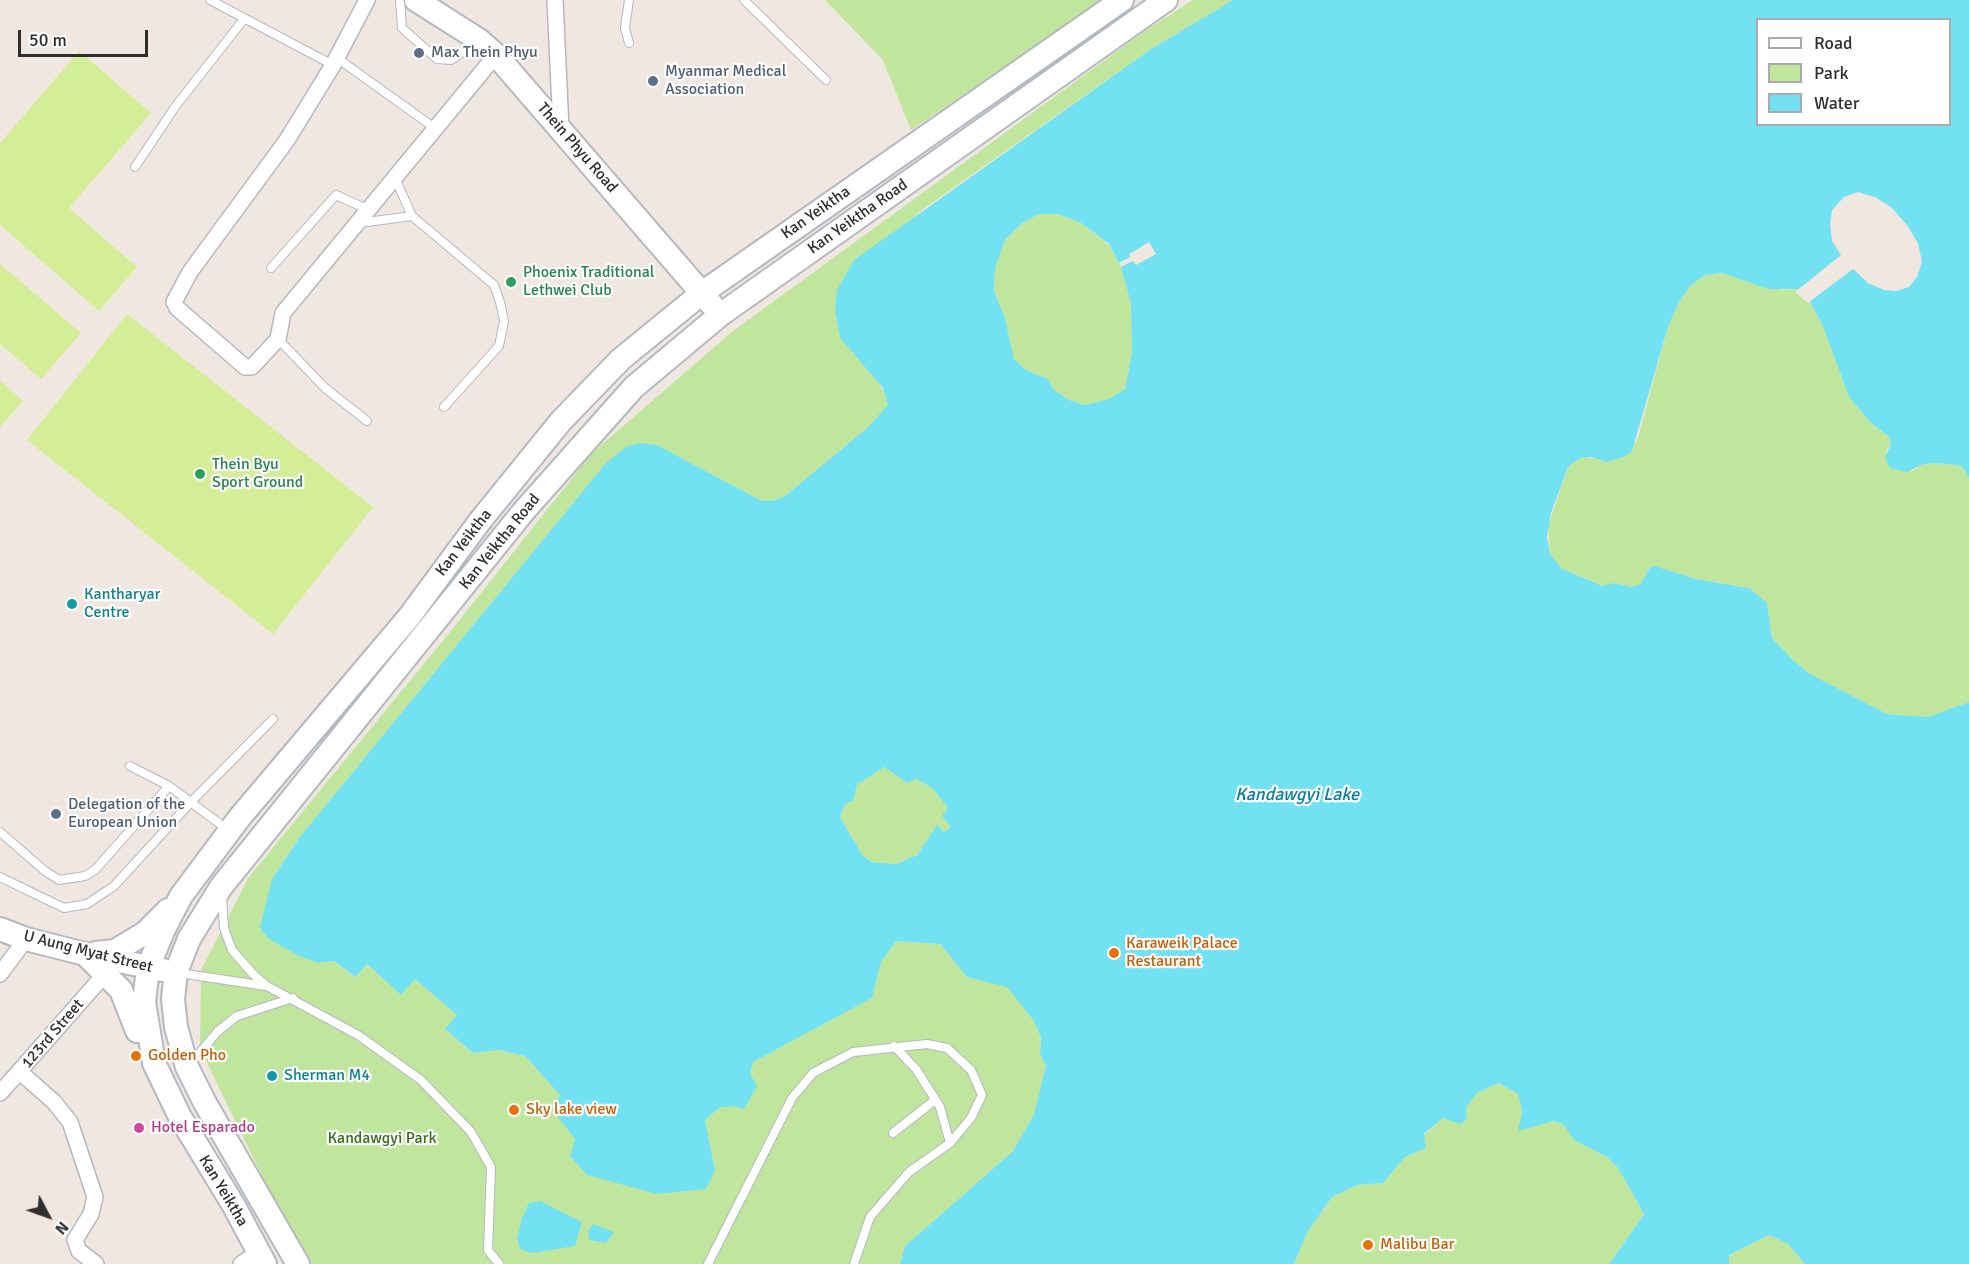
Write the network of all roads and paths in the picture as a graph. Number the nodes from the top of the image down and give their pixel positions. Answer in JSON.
{"nodes":[{"id":1,"x":210,"y":0,"type":"edge"},
{"id":2,"x":367,"y":0,"type":"edge"},
{"id":3,"x":400,"y":0,"type":"edge"},
{"id":4,"x":416,"y":0,"type":"edge"},
{"id":5,"x":555,"y":0,"type":"edge"},
{"id":6,"x":629,"y":0,"type":"edge"},
{"id":7,"x":744,"y":0,"type":"edge"},
{"id":8,"x":1122,"y":0,"type":"edge"},
{"id":9,"x":1166,"y":0,"type":"edge"},
{"id":10,"x":244,"y":18,"type":"junction"},
{"id":11,"x":629,"y":44,"type":"dead end"},
{"id":12,"x":488,"y":48,"type":"junction"},
{"id":13,"x":335,"y":61,"type":"junction"},
{"id":14,"x":826,"y":80,"type":"dead end"},
{"id":15,"x":436,"y":129,"type":"junction"},
{"id":16,"x":561,"y":129,"type":"junction"},
{"id":17,"x":135,"y":167,"type":"dead end"},
{"id":18,"x":395,"y":178,"type":"junction"},
{"id":19,"x":369,"y":210,"type":"junction"},
{"id":20,"x":412,"y":216,"type":"junction"},
{"id":21,"x":358,"y":223,"type":"junction"},
{"id":22,"x":271,"y":268,"type":"dead end"},
{"id":23,"x":702,"y":293,"type":"junction"},
{"id":24,"x":720,"y":315,"type":"junction"},
{"id":25,"x":278,"y":339,"type":"junction"},
{"id":26,"x":444,"y":407,"type":"dead end"},
{"id":27,"x":367,"y":421,"type":"dead end"},
{"id":28,"x":273,"y":719,"type":"dead end"},
{"id":29,"x":130,"y":766,"type":"dead end"},
{"id":30,"x":169,"y":786,"type":"junction"},
{"id":31,"x":192,"y":801,"type":"junction"},
{"id":32,"x":229,"y":831,"type":"junction"},
{"id":33,"x":0,"y":832,"type":"edge"},
{"id":34,"x":0,"y":877,"type":"edge"},
{"id":35,"x":221,"y":887,"type":"junction"},
{"id":36,"x":181,"y":896,"type":"junction"},
{"id":37,"x":0,"y":929,"type":"edge"},
{"id":38,"x":26,"y":939,"type":"junction"},
{"id":39,"x":85,"y":954,"type":"junction"},
{"id":40,"x":148,"y":968,"type":"junction"},
{"id":41,"x":176,"y":972,"type":"junction"},
{"id":42,"x":0,"y":974,"type":"edge"},
{"id":43,"x":105,"y":974,"type":"junction"},
{"id":44,"x":267,"y":986,"type":"junction"},
{"id":45,"x":292,"y":998,"type":"junction"},
{"id":46,"x":894,"y":1046,"type":"junction"},
{"id":47,"x":154,"y":1063,"type":"junction"},
{"id":48,"x":187,"y":1067,"type":"junction"},
{"id":49,"x":20,"y":1072,"type":"junction"},
{"id":50,"x":0,"y":1093,"type":"edge"},
{"id":51,"x":935,"y":1100,"type":"junction"},
{"id":52,"x":893,"y":1133,"type":"dead end"},
{"id":53,"x":950,"y":1143,"type":"junction"},
{"id":54,"x":255,"y":1260,"type":"edge"},
{"id":55,"x":96,"y":1264,"type":"edge"},
{"id":56,"x":298,"y":1264,"type":"edge"},
{"id":57,"x":499,"y":1264,"type":"edge"},
{"id":58,"x":708,"y":1264,"type":"edge"},
{"id":59,"x":854,"y":1264,"type":"edge"}],
"edges":[{"from":1,"to":10,"type":"lane"},
{"from":2,"to":13,"type":"street"},
{"from":3,"to":12,"type":"lane"},
{"from":4,"to":12,"type":"main road","name":"Thein Phyu Road"},
{"from":5,"to":16,"type":"street"},
{"from":6,"to":11,"type":"lane"},
{"from":7,"to":14,"type":"lane"},
{"from":8,"to":23,"type":"main road","name":"Kan Yeiktha"},
{"from":9,"to":24,"type":"main road","name":"Kan Yeiktha Road"},
{"from":10,"to":13,"type":"lane"},
{"from":10,"to":17,"type":"lane"},
{"from":12,"to":15,"type":"street"},
{"from":12,"to":16,"type":"main road","name":"Thein Phyu Road"},
{"from":13,"to":15,"type":"lane"},
{"from":13,"to":25,"type":"street"},
{"from":15,"to":18,"type":"street"},
{"from":16,"to":23,"type":"main road","name":"Thein Phyu Road"},
{"from":18,"to":19,"type":"street"},
{"from":18,"to":20,"type":"lane"},
{"from":19,"to":21,"type":"street"},
{"from":19,"to":22,"type":"lane"},
{"from":20,"to":21,"type":"lane"},
{"from":20,"to":26,"type":"lane"},
{"from":21,"to":25,"type":"street"},
{"from":23,"to":24,"type":"main road","name":"Thein Phyu Road"},
{"from":23,"to":32,"type":"main road","name":"Kan Yeiktha"},
{"from":24,"to":35,"type":"main road","name":"Kan Yeiktha Road"},
{"from":25,"to":27,"type":"lane"},
{"from":28,"to":31,"type":"lane"},
{"from":29,"to":30,"type":"lane"},
{"from":30,"to":31,"type":"lane"},
{"from":30,"to":33,"type":"lane"},
{"from":31,"to":32,"type":"lane"},
{"from":31,"to":34,"type":"lane"},
{"from":32,"to":36,"type":"main road","name":"Kan Yeiktha"},
{"from":35,"to":41,"type":"main road","name":"Kan Yeiktha Road"},
{"from":35,"to":44,"type":"lane"},
{"from":36,"to":39,"type":"main road"},
{"from":36,"to":40,"type":"main road","name":"Kan Yeiktha"},
{"from":37,"to":38,"type":"main road","name":"U Aung Myat Street"},
{"from":38,"to":39,"type":"main road","name":"U Aung Myat Street"},
{"from":38,"to":42,"type":"street"},
{"from":39,"to":40,"type":"main road","name":"U Aung Myat Street"},
{"from":39,"to":43,"type":"main road"},
{"from":40,"to":41,"type":"main road","name":"U Aung Myat Street"},
{"from":40,"to":47,"type":"main road","name":"Kan Yeiktha"},
{"from":41,"to":44,"type":"lane"},
{"from":41,"to":48,"type":"main road","name":"Kan Yeiktha Road"},
{"from":43,"to":47,"type":"main road"},
{"from":43,"to":49,"type":"street","name":"123rd Street"},
{"from":44,"to":45,"type":"lane"},
{"from":45,"to":48,"type":"lane"},
{"from":45,"to":57,"type":"lane"},
{"from":46,"to":51,"type":"lane"},
{"from":46,"to":53,"type":"lane"},
{"from":46,"to":58,"type":"lane"},
{"from":47,"to":54,"type":"main road","name":"Kan Yeiktha"},
{"from":48,"to":56,"type":"main road","name":"Kan Yeiktha Road"},
{"from":49,"to":50,"type":"street","name":"123rd Street"},
{"from":49,"to":55,"type":"street"},
{"from":51,"to":52,"type":"lane"},
{"from":51,"to":53,"type":"lane"},
{"from":53,"to":59,"type":"lane"}]}
